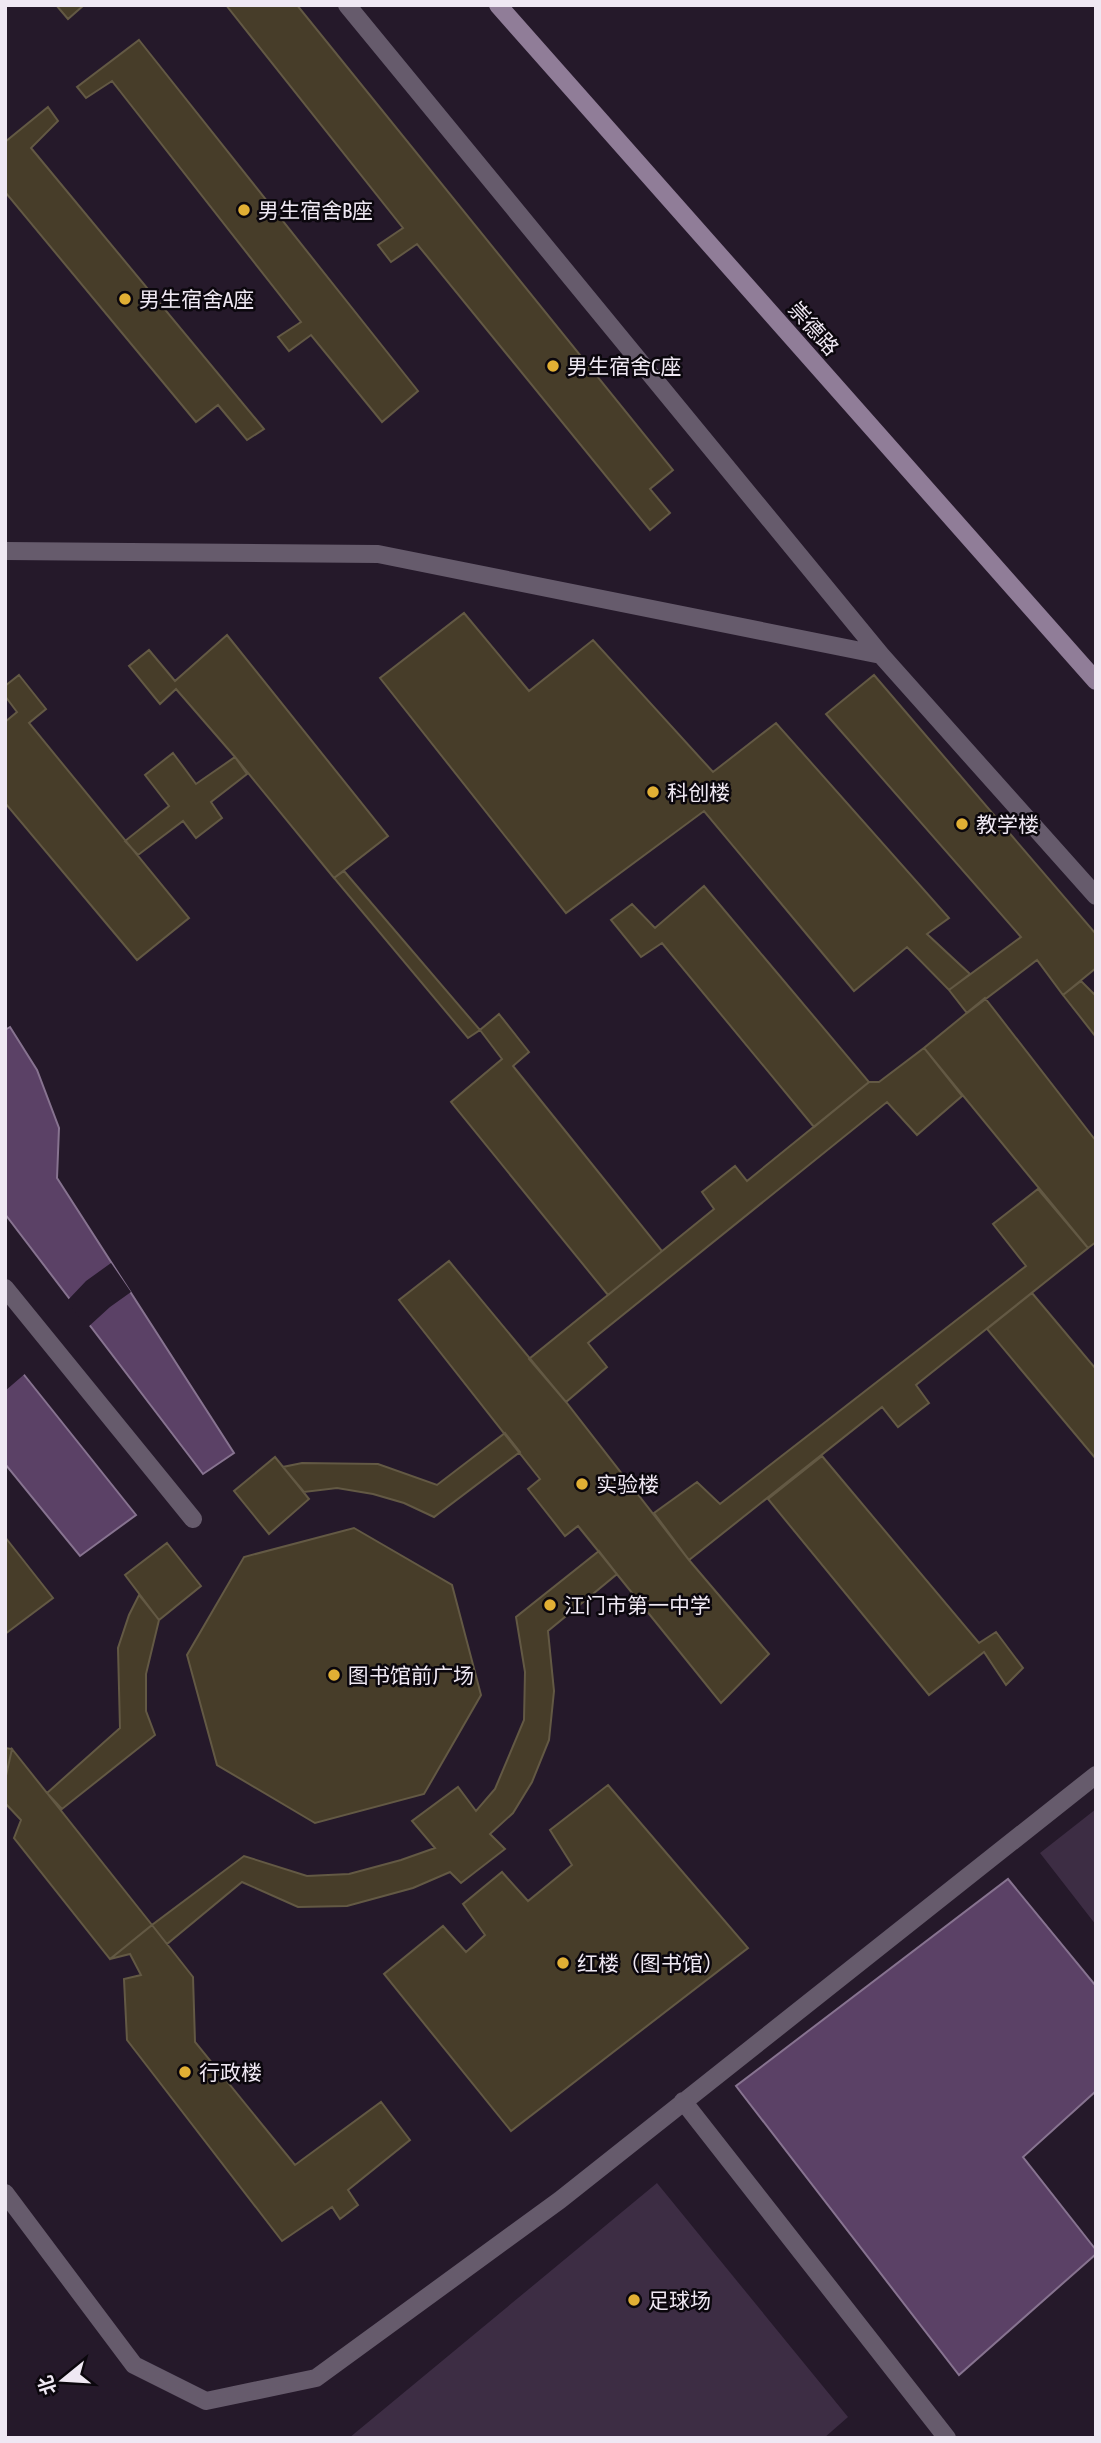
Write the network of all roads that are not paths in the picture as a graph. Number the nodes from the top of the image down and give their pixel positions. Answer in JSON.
{"nodes":[{"id":1,"x":347,"y":5,"type":"edge"},
{"id":2,"x":498,"y":5,"type":"edge"},
{"id":3,"x":5,"y":551,"type":"edge"},
{"id":4,"x":881,"y":655,"type":"junction"},
{"id":5,"x":1096,"y":681,"type":"edge"},
{"id":6,"x":1096,"y":897,"type":"edge"},
{"id":7,"x":5,"y":1288,"type":"edge"},
{"id":8,"x":193,"y":1520,"type":"dead end"},
{"id":9,"x":1096,"y":1775,"type":"edge"},
{"id":10,"x":683,"y":2101,"type":"junction"},
{"id":11,"x":5,"y":2193,"type":"edge"},
{"id":12,"x":947,"y":2438,"type":"edge"}],
"edges":[{"from":1,"to":4,"type":"street"},
{"from":2,"to":5,"type":"street","name":"崇德路"},
{"from":3,"to":4,"type":"street"},
{"from":4,"to":6,"type":"street"},
{"from":7,"to":8,"type":"street"},
{"from":9,"to":10,"type":"street"},
{"from":10,"to":11,"type":"street"},
{"from":10,"to":12,"type":"street"}]}
